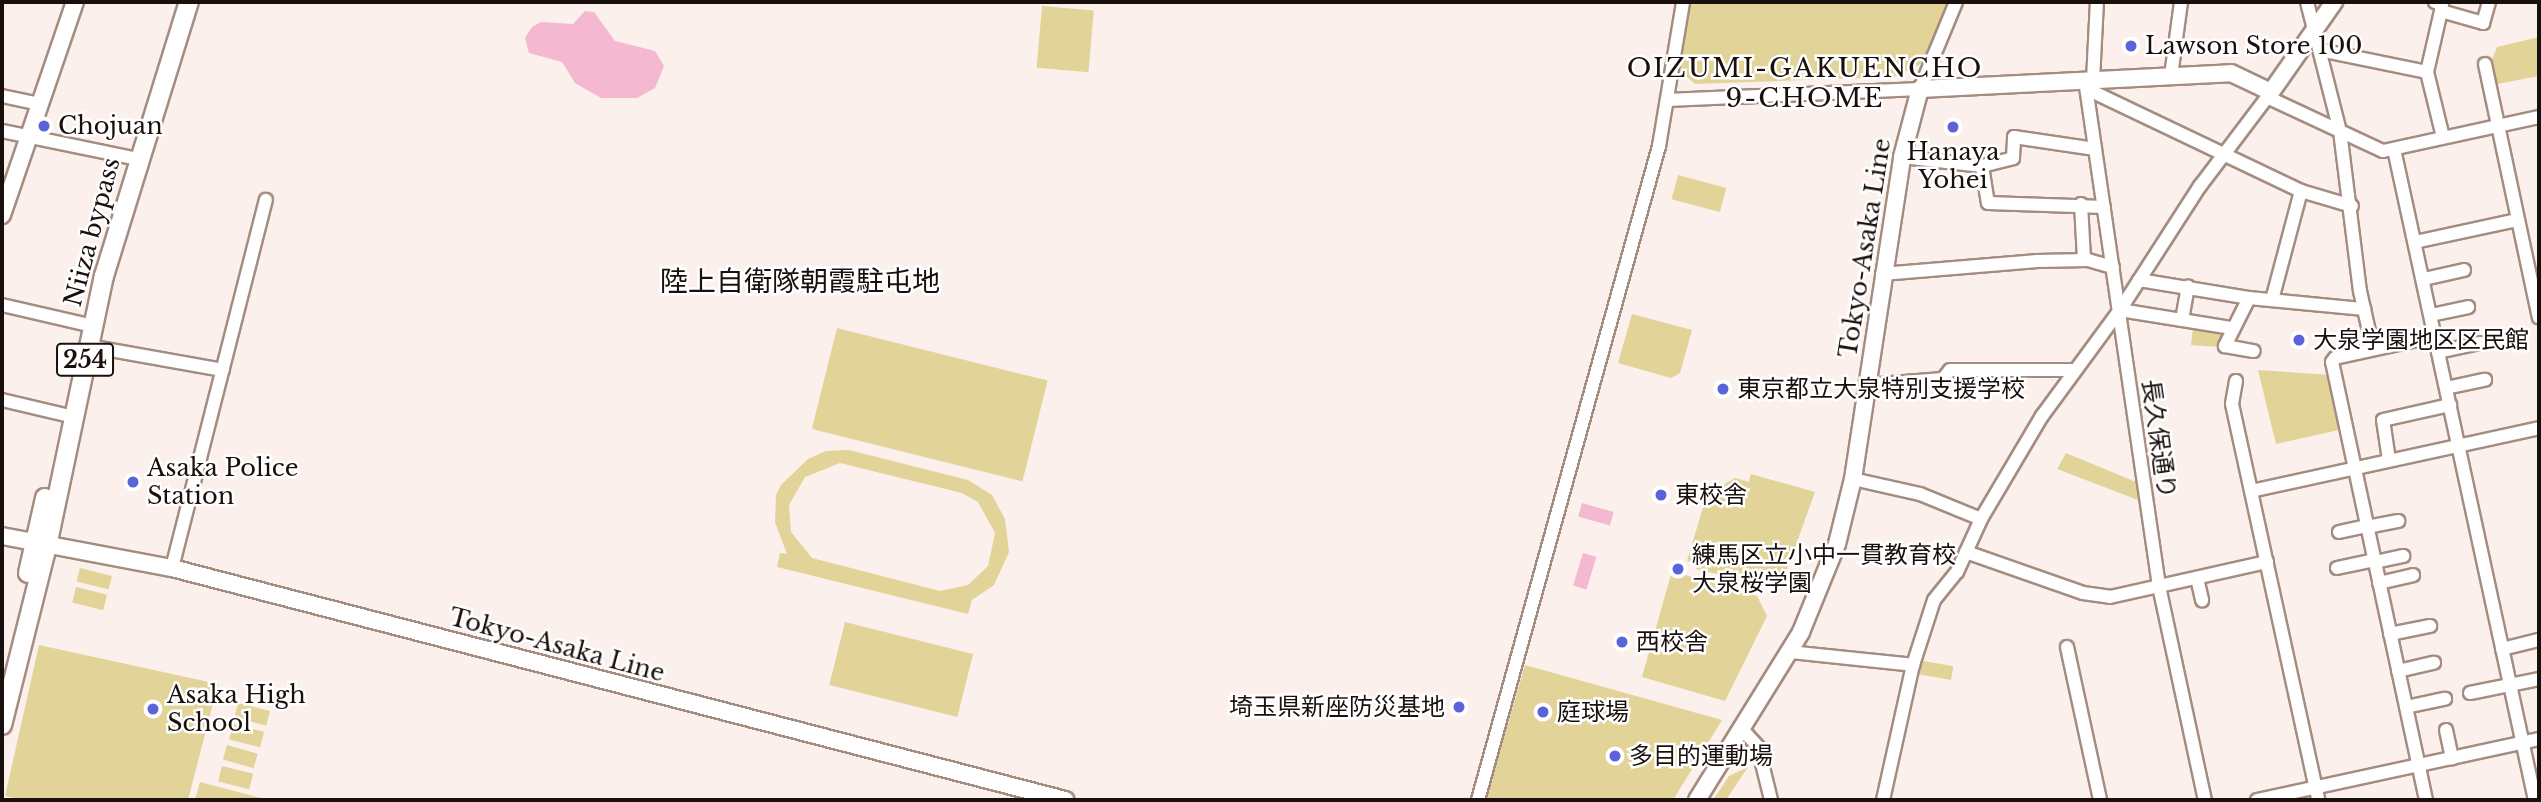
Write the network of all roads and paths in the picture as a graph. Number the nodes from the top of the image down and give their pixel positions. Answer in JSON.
{"nodes":[{"id":1,"x":75,"y":2,"type":"edge"},
{"id":2,"x":180,"y":2,"type":"edge"},
{"id":3,"x":189,"y":2,"type":"edge"},
{"id":4,"x":1683,"y":2,"type":"edge"},
{"id":5,"x":1956,"y":2,"type":"edge"},
{"id":6,"x":2097,"y":2,"type":"edge"},
{"id":7,"x":2181,"y":2,"type":"edge"},
{"id":8,"x":2307,"y":2,"type":"edge"},
{"id":9,"x":2334,"y":2,"type":"edge"},
{"id":10,"x":2489,"y":2,"type":"edge"},
{"id":11,"x":2438,"y":7,"type":"edge"},
{"id":12,"x":2315,"y":28,"type":"junction"},
{"id":13,"x":2320,"y":50,"type":"junction"},
{"id":14,"x":2485,"y":64,"type":"dead end"},
{"id":15,"x":2427,"y":72,"type":"junction"},
{"id":16,"x":2171,"y":76,"type":"junction"},
{"id":17,"x":2088,"y":83,"type":"junction"},
{"id":18,"x":1920,"y":89,"type":"junction"},
{"id":19,"x":2269,"y":95,"type":"junction"},
{"id":20,"x":2,"y":96,"type":"edge"},
{"id":21,"x":1667,"y":100,"type":"junction"},
{"id":22,"x":40,"y":104,"type":"junction"},
{"id":23,"x":2539,"y":117,"type":"edge"},
{"id":24,"x":2498,"y":126,"type":"junction"},
{"id":25,"x":2,"y":131,"type":"edge"},
{"id":26,"x":2340,"y":131,"type":"junction"},
{"id":27,"x":28,"y":136,"type":"junction"},
{"id":28,"x":2443,"y":137,"type":"junction"},
{"id":29,"x":2095,"y":149,"type":"junction"},
{"id":30,"x":2394,"y":149,"type":"junction"},
{"id":31,"x":2225,"y":155,"type":"junction"},
{"id":32,"x":1902,"y":157,"type":"junction"},
{"id":33,"x":133,"y":158,"type":"junction"},
{"id":34,"x":1982,"y":166,"type":"junction"},
{"id":35,"x":2301,"y":191,"type":"junction"},
{"id":36,"x":267,"y":200,"type":"dead end"},
{"id":37,"x":2081,"y":204,"type":"junction"},
{"id":38,"x":2352,"y":206,"type":"junction"},
{"id":39,"x":2104,"y":207,"type":"junction"},
{"id":40,"x":2,"y":215,"type":"edge"},
{"id":41,"x":2518,"y":220,"type":"junction"},
{"id":42,"x":2415,"y":242,"type":"junction"},
{"id":43,"x":2084,"y":260,"type":"junction"},
{"id":44,"x":2113,"y":267,"type":"junction"},
{"id":45,"x":2464,"y":270,"type":"dead end"},
{"id":46,"x":1882,"y":274,"type":"junction"},
{"id":47,"x":2424,"y":279,"type":"junction"},
{"id":48,"x":2139,"y":280,"type":"junction"},
{"id":49,"x":2188,"y":287,"type":"junction"},
{"id":50,"x":2249,"y":298,"type":"junction"},
{"id":51,"x":2272,"y":300,"type":"junction"},
{"id":52,"x":2,"y":305,"type":"edge"},
{"id":53,"x":2468,"y":307,"type":"dead end"},
{"id":54,"x":2364,"y":309,"type":"junction"},
{"id":55,"x":2120,"y":310,"type":"junction"},
{"id":56,"x":2431,"y":315,"type":"junction"},
{"id":57,"x":2539,"y":317,"type":"edge"},
{"id":58,"x":2182,"y":320,"type":"junction"},
{"id":59,"x":84,"y":324,"type":"junction"},
{"id":60,"x":2231,"y":328,"type":"junction"},
{"id":61,"x":2435,"y":335,"type":"junction"},
{"id":62,"x":2480,"y":343,"type":"dead end"},
{"id":63,"x":88,"y":346,"type":"junction"},
{"id":64,"x":2373,"y":349,"type":"junction"},
{"id":65,"x":2254,"y":351,"type":"dead end"},
{"id":66,"x":2438,"y":352,"type":"junction"},
{"id":67,"x":223,"y":370,"type":"junction"},
{"id":68,"x":2074,"y":370,"type":"junction"},
{"id":69,"x":2485,"y":380,"type":"dead end"},
{"id":70,"x":2236,"y":381,"type":"dead end"},
{"id":71,"x":1866,"y":385,"type":"junction"},
{"id":72,"x":2446,"y":388,"type":"junction"},
{"id":73,"x":2,"y":403,"type":"edge"},
{"id":74,"x":2450,"y":405,"type":"junction"},
{"id":75,"x":68,"y":415,"type":"junction"},
{"id":76,"x":2539,"y":428,"type":"edge"},
{"id":77,"x":2459,"y":446,"type":"junction"},
{"id":78,"x":2389,"y":460,"type":"junction"},
{"id":79,"x":2354,"y":468,"type":"junction"},
{"id":80,"x":1853,"y":479,"type":"junction"},
{"id":81,"x":2251,"y":491,"type":"junction"},
{"id":82,"x":1981,"y":519,"type":"junction"},
{"id":83,"x":2398,"y":521,"type":"dead end"},
{"id":84,"x":2367,"y":526,"type":"junction"},
{"id":85,"x":2340,"y":532,"type":"dead end"},
{"id":86,"x":2,"y":537,"type":"edge"},
{"id":87,"x":41,"y":544,"type":"junction"},
{"id":88,"x":1966,"y":552,"type":"junction"},
{"id":89,"x":2403,"y":556,"type":"dead end"},
{"id":90,"x":2374,"y":561,"type":"junction"},
{"id":91,"x":2267,"y":562,"type":"junction"},
{"id":92,"x":172,"y":568,"type":"junction"},
{"id":93,"x":2337,"y":568,"type":"dead end"},
{"id":94,"x":2413,"y":575,"type":"dead end"},
{"id":95,"x":2197,"y":578,"type":"junction"},
{"id":96,"x":2379,"y":583,"type":"junction"},
{"id":97,"x":2158,"y":586,"type":"junction"},
{"id":98,"x":2202,"y":600,"type":"dead end"},
{"id":99,"x":2430,"y":626,"type":"dead end"},
{"id":100,"x":2390,"y":634,"type":"junction"},
{"id":101,"x":2539,"y":640,"type":"edge"},
{"id":102,"x":2067,"y":647,"type":"dead end"},
{"id":103,"x":2502,"y":649,"type":"junction"},
{"id":104,"x":1790,"y":652,"type":"junction"},
{"id":105,"x":2434,"y":663,"type":"dead end"},
{"id":106,"x":1913,"y":665,"type":"junction"},
{"id":107,"x":2398,"y":671,"type":"junction"},
{"id":108,"x":2539,"y":679,"type":"edge"},
{"id":109,"x":2,"y":685,"type":"edge"},
{"id":110,"x":2510,"y":685,"type":"junction"},
{"id":111,"x":2470,"y":693,"type":"dead end"},
{"id":112,"x":2445,"y":699,"type":"dead end"},
{"id":113,"x":2406,"y":707,"type":"junction"},
{"id":114,"x":2,"y":725,"type":"edge"},
{"id":115,"x":1742,"y":729,"type":"junction"},
{"id":116,"x":2446,"y":730,"type":"dead end"},
{"id":117,"x":2539,"y":739,"type":"edge"},
{"id":118,"x":2522,"y":743,"type":"junction"},
{"id":119,"x":2452,"y":758,"type":"junction"},
{"id":120,"x":2418,"y":765,"type":"junction"},
{"id":121,"x":2316,"y":794,"type":"edge"},
{"id":122,"x":1065,"y":800,"type":"edge"},
{"id":123,"x":1478,"y":800,"type":"edge"},
{"id":124,"x":1697,"y":800,"type":"edge"},
{"id":125,"x":1771,"y":800,"type":"edge"},
{"id":126,"x":1883,"y":800,"type":"edge"},
{"id":127,"x":2100,"y":800,"type":"edge"},
{"id":128,"x":2205,"y":800,"type":"edge"},
{"id":129,"x":2257,"y":800,"type":"edge"},
{"id":130,"x":2426,"y":800,"type":"edge"},
{"id":131,"x":2537,"y":800,"type":"edge"}],
"edges":[{"from":1,"to":22,"type":"main road"},
{"from":2,"to":33,"type":"highway","name":"Niiza bypass","number":"254"},
{"from":3,"to":33,"type":"highway","name":"Niiza bypass","number":"254"},
{"from":4,"to":21,"type":"street"},
{"from":5,"to":18,"type":"street"},
{"from":6,"to":17,"type":"street","name":"長久保通り"},
{"from":7,"to":16,"type":"street"},
{"from":8,"to":12,"type":"street"},
{"from":9,"to":12,"type":"main road"},
{"from":10,"to":11,"type":"street"},
{"from":11,"to":15,"type":"street"},
{"from":12,"to":13,"type":"street"},
{"from":12,"to":19,"type":"main road"},
{"from":13,"to":15,"type":"street"},
{"from":13,"to":26,"type":"street"},
{"from":14,"to":24,"type":"street"},
{"from":15,"to":28,"type":"street"},
{"from":16,"to":17,"type":"main road"},
{"from":16,"to":19,"type":"main road"},
{"from":17,"to":18,"type":"main road"},
{"from":17,"to":29,"type":"street","name":"長久保通り"},
{"from":17,"to":31,"type":"street"},
{"from":18,"to":21,"type":"street"},
{"from":18,"to":32,"type":"main road","name":"Tokyo-Asaka Line"},
{"from":19,"to":26,"type":"street"},
{"from":19,"to":31,"type":"street"},
{"from":20,"to":22,"type":"street"},
{"from":21,"to":123,"type":"street"},
{"from":22,"to":27,"type":"main road"},
{"from":23,"to":24,"type":"street"},
{"from":24,"to":28,"type":"street"},
{"from":24,"to":41,"type":"street"},
{"from":25,"to":27,"type":"street"},
{"from":26,"to":30,"type":"street"},
{"from":26,"to":38,"type":"street"},
{"from":27,"to":33,"type":"street"},
{"from":27,"to":40,"type":"main road"},
{"from":28,"to":30,"type":"street"},
{"from":29,"to":34,"type":"street"},
{"from":29,"to":39,"type":"street","name":"長久保通り"},
{"from":30,"to":42,"type":"street"},
{"from":31,"to":35,"type":"street"},
{"from":31,"to":48,"type":"street"},
{"from":32,"to":34,"type":"street"},
{"from":32,"to":46,"type":"main road","name":"Tokyo-Asaka Line"},
{"from":33,"to":59,"type":"highway","name":"Niiza bypass","number":"254"},
{"from":33,"to":63,"type":"highway","name":"Niiza bypass","number":"254"},
{"from":34,"to":37,"type":"street"},
{"from":35,"to":38,"type":"street"},
{"from":35,"to":51,"type":"street"},
{"from":36,"to":67,"type":"street"},
{"from":37,"to":39,"type":"street"},
{"from":37,"to":43,"type":"street"},
{"from":38,"to":54,"type":"street"},
{"from":39,"to":44,"type":"street","name":"長久保通り"},
{"from":41,"to":42,"type":"street"},
{"from":41,"to":57,"type":"street"},
{"from":42,"to":47,"type":"street"},
{"from":43,"to":44,"type":"street"},
{"from":43,"to":46,"type":"street"},
{"from":44,"to":55,"type":"street","name":"長久保通り"},
{"from":45,"to":47,"type":"street"},
{"from":46,"to":71,"type":"main road","name":"Tokyo-Asaka Line"},
{"from":47,"to":56,"type":"street"},
{"from":48,"to":49,"type":"street"},
{"from":48,"to":55,"type":"street"},
{"from":49,"to":50,"type":"street"},
{"from":49,"to":58,"type":"street"},
{"from":50,"to":51,"type":"street"},
{"from":50,"to":60,"type":"street"},
{"from":51,"to":54,"type":"street"},
{"from":52,"to":59,"type":"street"},
{"from":53,"to":56,"type":"street"},
{"from":54,"to":64,"type":"street"},
{"from":55,"to":58,"type":"street"},
{"from":55,"to":68,"type":"street"},
{"from":55,"to":97,"type":"street","name":"長久保通り"},
{"from":56,"to":61,"type":"street"},
{"from":58,"to":60,"type":"street"},
{"from":59,"to":75,"type":"highway","name":"Niiza bypass","number":"254"},
{"from":60,"to":65,"type":"street"},
{"from":61,"to":64,"type":"street"},
{"from":61,"to":66,"type":"street"},
{"from":62,"to":66,"type":"street"},
{"from":63,"to":67,"type":"street"},
{"from":63,"to":75,"type":"highway","name":"Niiza bypass","number":"254"},
{"from":64,"to":79,"type":"street"},
{"from":66,"to":72,"type":"street"},
{"from":67,"to":92,"type":"street"},
{"from":68,"to":71,"type":"street"},
{"from":68,"to":82,"type":"street"},
{"from":69,"to":72,"type":"street"},
{"from":70,"to":81,"type":"street"},
{"from":71,"to":80,"type":"main road","name":"Tokyo-Asaka Line"},
{"from":72,"to":74,"type":"street"},
{"from":73,"to":75,"type":"street"},
{"from":74,"to":77,"type":"street"},
{"from":74,"to":78,"type":"street"},
{"from":75,"to":87,"type":"highway","name":"Niiza bypass","number":"254"},
{"from":76,"to":77,"type":"street"},
{"from":77,"to":78,"type":"street"},
{"from":77,"to":103,"type":"street"},
{"from":78,"to":79,"type":"street"},
{"from":79,"to":81,"type":"street"},
{"from":79,"to":84,"type":"street"},
{"from":80,"to":82,"type":"street"},
{"from":80,"to":104,"type":"main road","name":"Tokyo-Asaka Line"},
{"from":81,"to":91,"type":"street"},
{"from":82,"to":88,"type":"street"},
{"from":83,"to":84,"type":"street"},
{"from":84,"to":85,"type":"street"},
{"from":84,"to":90,"type":"street"},
{"from":86,"to":87,"type":"main road","name":"Tokyo-Asaka Line"},
{"from":87,"to":92,"type":"main road","name":"Tokyo-Asaka Line"},
{"from":87,"to":109,"type":"highway","name":"Niiza bypass","number":"254"},
{"from":87,"to":114,"type":"highway","name":"Niiza bypass","number":"254"},
{"from":88,"to":97,"type":"street"},
{"from":88,"to":106,"type":"street"},
{"from":89,"to":90,"type":"street"},
{"from":90,"to":93,"type":"street"},
{"from":90,"to":96,"type":"street"},
{"from":91,"to":95,"type":"street"},
{"from":91,"to":121,"type":"street"},
{"from":92,"to":122,"type":"main road","name":"Tokyo-Asaka Line"},
{"from":94,"to":96,"type":"street"},
{"from":95,"to":97,"type":"street"},
{"from":95,"to":98,"type":"street"},
{"from":96,"to":100,"type":"street"},
{"from":97,"to":128,"type":"street","name":"長久保通り"},
{"from":99,"to":100,"type":"street"},
{"from":100,"to":107,"type":"street"},
{"from":101,"to":103,"type":"street"},
{"from":102,"to":127,"type":"street"},
{"from":103,"to":110,"type":"street"},
{"from":104,"to":106,"type":"street"},
{"from":104,"to":115,"type":"main road","name":"Tokyo-Asaka Line"},
{"from":105,"to":107,"type":"street"},
{"from":106,"to":126,"type":"street"},
{"from":107,"to":113,"type":"street"},
{"from":108,"to":110,"type":"street"},
{"from":110,"to":111,"type":"street"},
{"from":110,"to":118,"type":"street"},
{"from":112,"to":113,"type":"street"},
{"from":113,"to":120,"type":"street"},
{"from":115,"to":124,"type":"main road","name":"Tokyo-Asaka Line"},
{"from":115,"to":125,"type":"street"},
{"from":116,"to":119,"type":"street"},
{"from":117,"to":118,"type":"street"},
{"from":118,"to":119,"type":"street"},
{"from":118,"to":131,"type":"street"},
{"from":119,"to":120,"type":"street"},
{"from":120,"to":121,"type":"street"},
{"from":120,"to":130,"type":"street"},
{"from":121,"to":129,"type":"street"}]}
